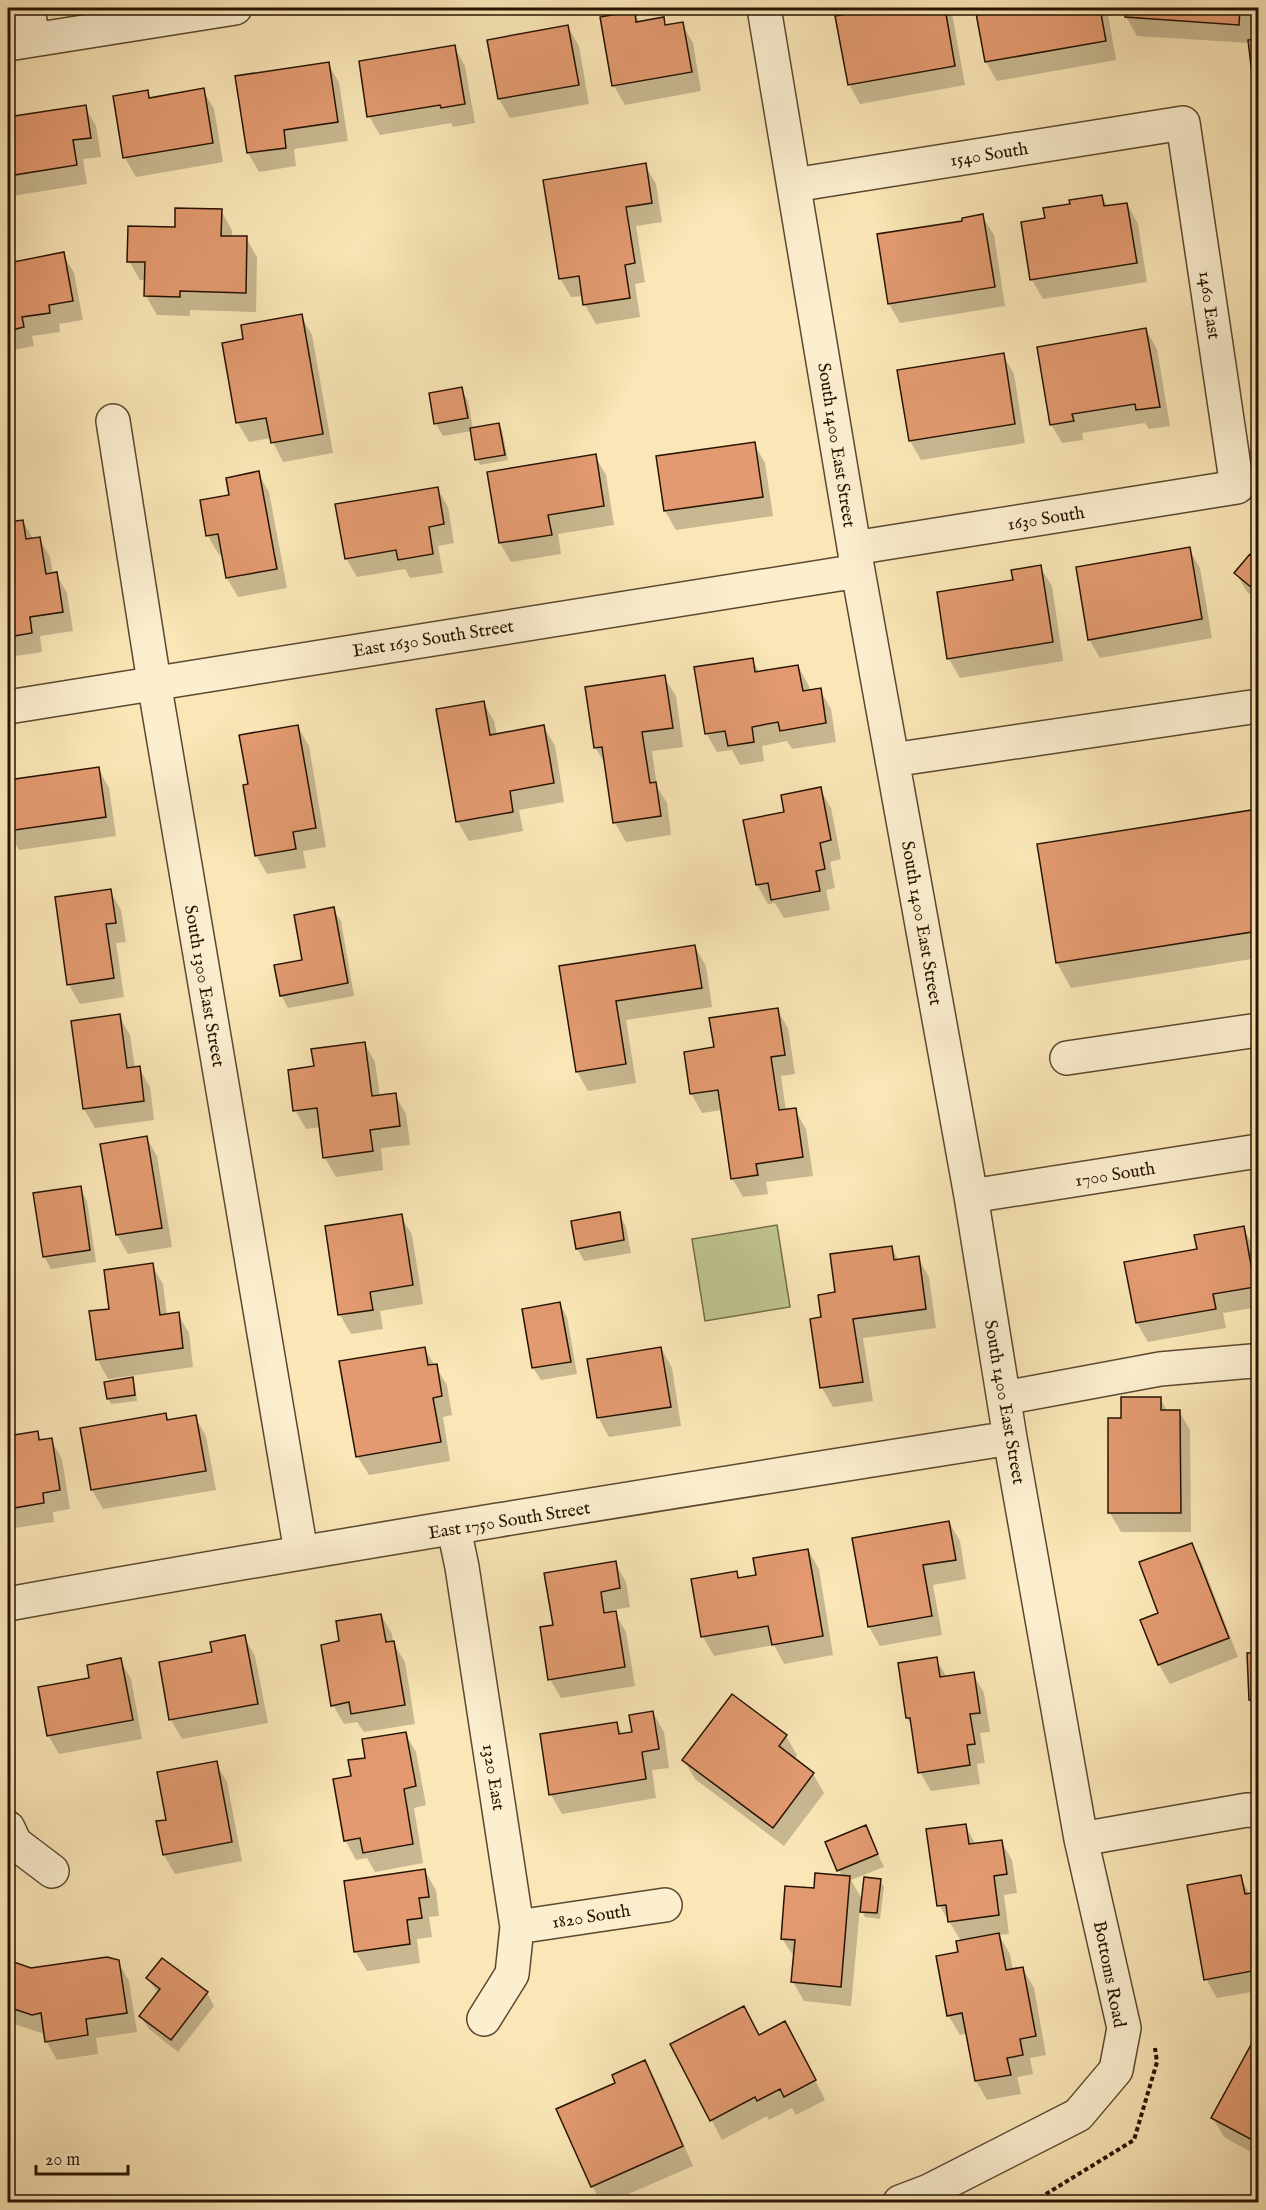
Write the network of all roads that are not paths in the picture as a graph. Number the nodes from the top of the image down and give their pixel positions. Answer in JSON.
{"nodes":[{"id":1,"x":28,"y":8,"type":"edge"},
{"id":2,"x":235,"y":8,"type":"edge"},
{"id":3,"x":764,"y":8,"type":"edge"},
{"id":4,"x":20,"y":42,"type":"edge"},
{"id":5,"x":1183,"y":123,"type":"joint"},
{"id":6,"x":794,"y":185,"type":"junction"},
{"id":7,"x":113,"y":421,"type":"dead end"},
{"id":8,"x":1237,"y":487,"type":"joint"},
{"id":9,"x":856,"y":560,"type":"junction"},
{"id":10,"x":154,"y":682,"type":"junction"},
{"id":11,"x":1258,"y":706,"type":"edge"},
{"id":12,"x":8,"y":707,"type":"edge"},
{"id":13,"x":892,"y":760,"type":"junction"},
{"id":14,"x":1258,"y":1030,"type":"edge"},
{"id":15,"x":1067,"y":1058,"type":"dead end"},
{"id":16,"x":1258,"y":1151,"type":"edge"},
{"id":17,"x":971,"y":1196,"type":"junction"},
{"id":18,"x":1258,"y":1363,"type":"edge"},
{"id":19,"x":1004,"y":1398,"type":"junction"},
{"id":20,"x":1011,"y":1438,"type":"junction"},
{"id":21,"x":454,"y":1529,"type":"junction"},
{"id":22,"x":301,"y":1551,"type":"junction"},
{"id":23,"x":8,"y":1604,"type":"edge"},
{"id":24,"x":1258,"y":1811,"type":"edge"},
{"id":25,"x":8,"y":1828,"type":"edge"},
{"id":26,"x":1081,"y":1839,"type":"junction"},
{"id":27,"x":52,"y":1871,"type":"dead end"},
{"id":28,"x":665,"y":1905,"type":"dead end"},
{"id":29,"x":517,"y":1927,"type":"junction"},
{"id":30,"x":484,"y":2019,"type":"dead end"},
{"id":31,"x":900,"y":2202,"type":"edge"}],
"edges":[{"from":1,"to":4,"type":"street"},
{"from":2,"to":4,"type":"street"},
{"from":3,"to":6,"type":"street","name":"South 1400 East Street"},
{"from":5,"to":6,"type":"street","name":"1540 South"},
{"from":5,"to":8,"type":"street","name":"1460 East"},
{"from":6,"to":9,"type":"street","name":"South 1400 East Street"},
{"from":7,"to":10,"type":"street","name":"South 1300 East Street"},
{"from":8,"to":9,"type":"street","name":"1630 South"},
{"from":9,"to":10,"type":"street","name":"East 1630 South Street"},
{"from":9,"to":13,"type":"street","name":"South 1400 East Street"},
{"from":10,"to":12,"type":"street","name":"East 1630 South Street"},
{"from":10,"to":22,"type":"street","name":"South 1300 East Street"},
{"from":11,"to":13,"type":"street"},
{"from":13,"to":17,"type":"street","name":"South 1400 East Street"},
{"from":14,"to":15,"type":"street"},
{"from":16,"to":17,"type":"street","name":"1700 South"},
{"from":17,"to":19,"type":"street","name":"South 1400 East Street"},
{"from":18,"to":19,"type":"street"},
{"from":19,"to":20,"type":"street","name":"South 1400 East Street"},
{"from":20,"to":21,"type":"street","name":"East 1750 South Street"},
{"from":20,"to":26,"type":"street","name":"South 1400 East Street"},
{"from":21,"to":22,"type":"street","name":"East 1750 South Street"},
{"from":21,"to":29,"type":"street","name":"1320 East"},
{"from":22,"to":23,"type":"street","name":"East 1750 South Street"},
{"from":24,"to":26,"type":"street"},
{"from":25,"to":27,"type":"street"},
{"from":26,"to":31,"type":"street","name":"Bottoms Road"},
{"from":28,"to":29,"type":"street","name":"1820 South"},
{"from":29,"to":30,"type":"street","name":"1320 East"}]}
